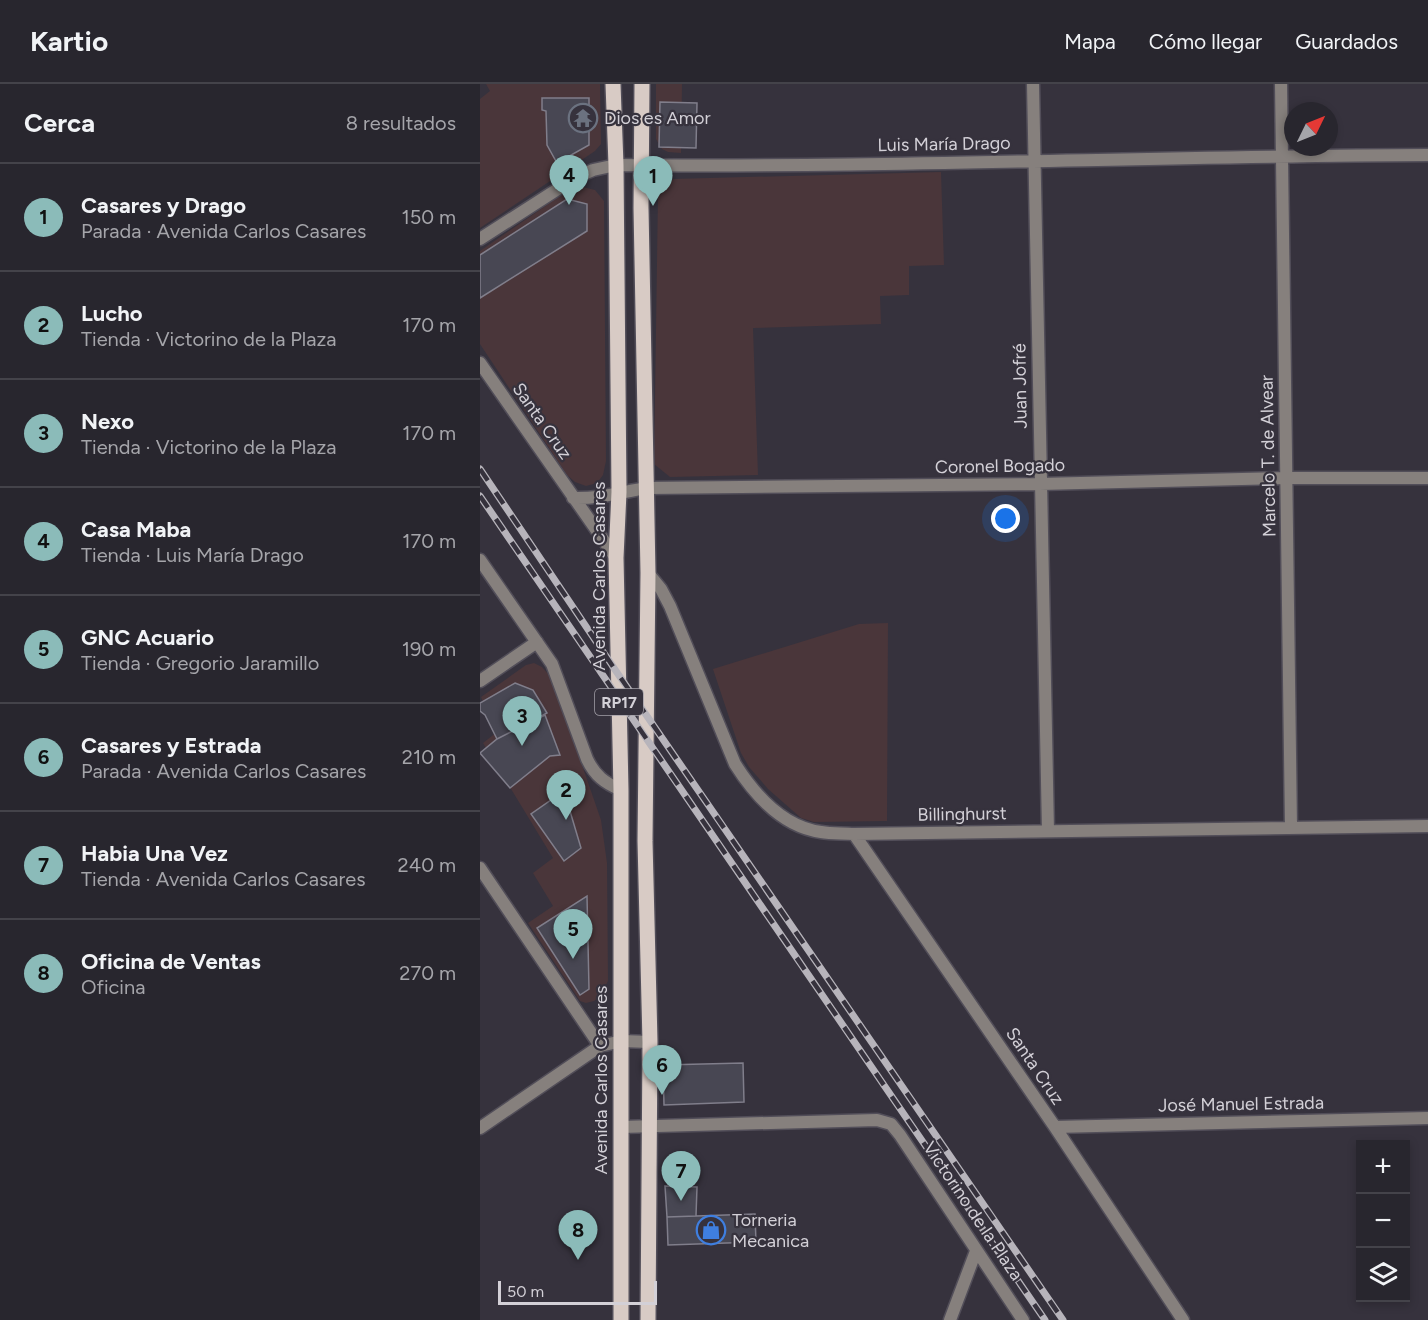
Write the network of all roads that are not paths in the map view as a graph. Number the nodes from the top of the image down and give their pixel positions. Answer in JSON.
{"nodes":[{"id":1,"x":613,"y":84,"type":"edge"},
{"id":2,"x":642,"y":84,"type":"edge"},
{"id":3,"x":1033,"y":84,"type":"edge"},
{"id":4,"x":1281,"y":84,"type":"edge"},
{"id":5,"x":1428,"y":155,"type":"edge"},
{"id":6,"x":1282,"y":156,"type":"junction"},
{"id":7,"x":1034,"y":162,"type":"junction"},
{"id":8,"x":616,"y":165,"type":"junction"},
{"id":9,"x":642,"y":165,"type":"junction"},
{"id":10,"x":480,"y":239,"type":"edge"},
{"id":11,"x":480,"y":363,"type":"edge"},
{"id":12,"x":1286,"y":478,"type":"junction"},
{"id":13,"x":1428,"y":478,"type":"edge"},
{"id":14,"x":1040,"y":484,"type":"junction"},
{"id":15,"x":647,"y":488,"type":"junction"},
{"id":16,"x":619,"y":492,"type":"junction"},
{"id":17,"x":573,"y":498,"type":"junction"},
{"id":18,"x":616,"y":558,"type":"junction"},
{"id":19,"x":480,"y":560,"type":"edge"},
{"id":20,"x":648,"y":573,"type":"junction"},
{"id":21,"x":537,"y":642,"type":"junction"},
{"id":22,"x":480,"y":681,"type":"edge"},
{"id":23,"x":621,"y":790,"type":"junction"},
{"id":24,"x":1428,"y":826,"type":"edge"},
{"id":25,"x":1292,"y":828,"type":"junction"},
{"id":26,"x":1048,"y":831,"type":"junction"},
{"id":27,"x":854,"y":834,"type":"junction"},
{"id":28,"x":480,"y":868,"type":"edge"},
{"id":29,"x":622,"y":1041,"type":"junction"},
{"id":30,"x":650,"y":1042,"type":"junction"},
{"id":31,"x":600,"y":1046,"type":"junction"},
{"id":32,"x":1428,"y":1118,"type":"edge"},
{"id":33,"x":650,"y":1126,"type":"junction"},
{"id":34,"x":621,"y":1127,"type":"junction"},
{"id":35,"x":1055,"y":1127,"type":"junction"},
{"id":36,"x":480,"y":1128,"type":"edge"},
{"id":37,"x":976,"y":1251,"type":"junction"},
{"id":38,"x":621,"y":1320,"type":"edge"},
{"id":39,"x":648,"y":1320,"type":"edge"},
{"id":40,"x":950,"y":1320,"type":"edge"},
{"id":41,"x":1023,"y":1320,"type":"edge"},
{"id":42,"x":1183,"y":1320,"type":"edge"}],
"edges":[{"from":1,"to":8,"type":"main road","name":"Avenida Carlos Casares","number":"RP17"},
{"from":2,"to":9,"type":"main road","number":"RP17"},
{"from":3,"to":7,"type":"street","name":"Juan Jofré"},
{"from":4,"to":6,"type":"street","name":"Marcelo T. de Alvear"},
{"from":5,"to":6,"type":"street","name":"Luis María Drago"},
{"from":6,"to":7,"type":"street","name":"Luis María Drago"},
{"from":6,"to":12,"type":"street","name":"Marcelo T. de Alvear"},
{"from":7,"to":9,"type":"street","name":"Luis María Drago"},
{"from":7,"to":14,"type":"street","name":"Juan Jofré"},
{"from":8,"to":9,"type":"street","name":"Luis María Drago"},
{"from":8,"to":10,"type":"street","name":"Luis María Drago"},
{"from":8,"to":16,"type":"main road","name":"Avenida Carlos Casares","number":"RP17"},
{"from":9,"to":15,"type":"main road","number":"RP17"},
{"from":11,"to":17,"type":"street","name":"Santa Cruz"},
{"from":12,"to":13,"type":"street","name":"Coronel Bogado"},
{"from":12,"to":14,"type":"street","name":"Coronel Bogado"},
{"from":12,"to":25,"type":"street","name":"Marcelo T. de Alvear"},
{"from":14,"to":15,"type":"street","name":"Coronel Bogado"},
{"from":14,"to":26,"type":"street","name":"Juan Jofré"},
{"from":15,"to":16,"type":"street","name":"Coronel Bogado"},
{"from":15,"to":20,"type":"main road","number":"RP17"},
{"from":16,"to":17,"type":"street","name":"Coronel Bogado"},
{"from":16,"to":18,"type":"main road","name":"Avenida Carlos Casares","number":"RP17"},
{"from":17,"to":18,"type":"street","name":"Santa Cruz"},
{"from":18,"to":23,"type":"main road","name":"Avenida Carlos Casares","number":"RP17"},
{"from":19,"to":21,"type":"street"},
{"from":20,"to":27,"type":"street","name":"Billinghurst"},
{"from":20,"to":30,"type":"main road","number":"RP17"},
{"from":21,"to":22,"type":"street"},
{"from":21,"to":23,"type":"street"},
{"from":23,"to":29,"type":"main road","name":"Avenida Carlos Casares","number":"RP17"},
{"from":24,"to":25,"type":"street","name":"Billinghurst"},
{"from":25,"to":26,"type":"street","name":"Billinghurst"},
{"from":26,"to":27,"type":"street","name":"Billinghurst"},
{"from":27,"to":35,"type":"street","name":"Santa Cruz"},
{"from":28,"to":31,"type":"street"},
{"from":29,"to":30,"type":"street"},
{"from":29,"to":31,"type":"street"},
{"from":29,"to":34,"type":"main road","name":"Avenida Carlos Casares","number":"RP17"},
{"from":30,"to":33,"type":"main road","number":"RP17"},
{"from":31,"to":36,"type":"street"},
{"from":32,"to":35,"type":"street","name":"José Manuel Estrada"},
{"from":33,"to":34,"type":"street"},
{"from":33,"to":37,"type":"street","name":"Victorino de la Plaza"},
{"from":33,"to":39,"type":"main road","number":"RP17"},
{"from":34,"to":38,"type":"main road","name":"Avenida Carlos Casares","number":"RP17"},
{"from":35,"to":42,"type":"street","name":"Santa Cruz"},
{"from":37,"to":40,"type":"street"},
{"from":37,"to":41,"type":"street","name":"Victorino de la Plaza"}]}
